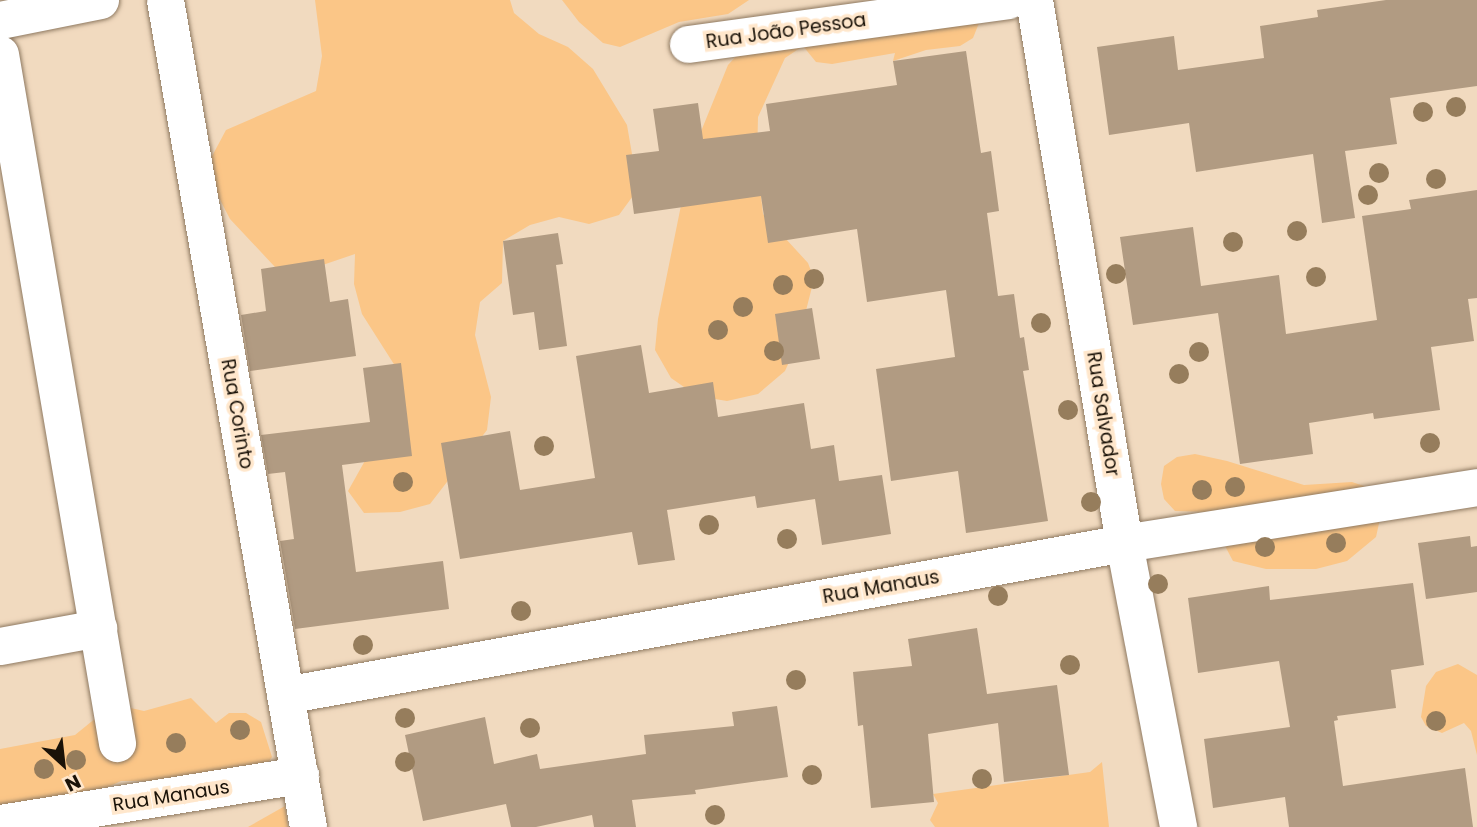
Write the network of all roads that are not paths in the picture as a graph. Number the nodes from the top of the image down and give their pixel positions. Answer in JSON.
{"nodes":[{"id":1,"x":100,"y":0,"type":"edge"},
{"id":2,"x":166,"y":0,"type":"edge"},
{"id":3,"x":1008,"y":0,"type":"edge"},
{"id":4,"x":1034,"y":0,"type":"edge"},
{"id":5,"x":0,"y":20,"type":"edge"},
{"id":6,"x":688,"y":44,"type":"dead end"},
{"id":7,"x":0,"y":54,"type":"edge"},
{"id":8,"x":1477,"y":487,"type":"edge"},
{"id":9,"x":1124,"y":543,"type":"junction"},
{"id":10,"x":98,"y":628,"type":"junction"},
{"id":11,"x":0,"y":646,"type":"edge"},
{"id":12,"x":285,"y":695,"type":"junction"},
{"id":13,"x":117,"y":743,"type":"dead end"},
{"id":14,"x":300,"y":775,"type":"junction"},
{"id":15,"x":0,"y":823,"type":"edge"},
{"id":16,"x":308,"y":827,"type":"edge"},
{"id":17,"x":1178,"y":827,"type":"edge"}],
"edges":[{"from":1,"to":5,"type":"street"},
{"from":2,"to":12,"type":"street","name":"Rua Corinto"},
{"from":3,"to":6,"type":"street","name":"Rua João Pessoa"},
{"from":4,"to":9,"type":"street","name":"Rua Salvador"},
{"from":7,"to":10,"type":"street"},
{"from":8,"to":9,"type":"street","name":"Rua Manaus"},
{"from":9,"to":12,"type":"street","name":"Rua Manaus"},
{"from":9,"to":17,"type":"street","name":"Rua Salvador"},
{"from":10,"to":11,"type":"street"},
{"from":10,"to":13,"type":"street"},
{"from":12,"to":14,"type":"street","name":"Rua Corinto"},
{"from":14,"to":15,"type":"street","name":"Rua Manaus"},
{"from":14,"to":16,"type":"street","name":"Rua Corinto"}]}
